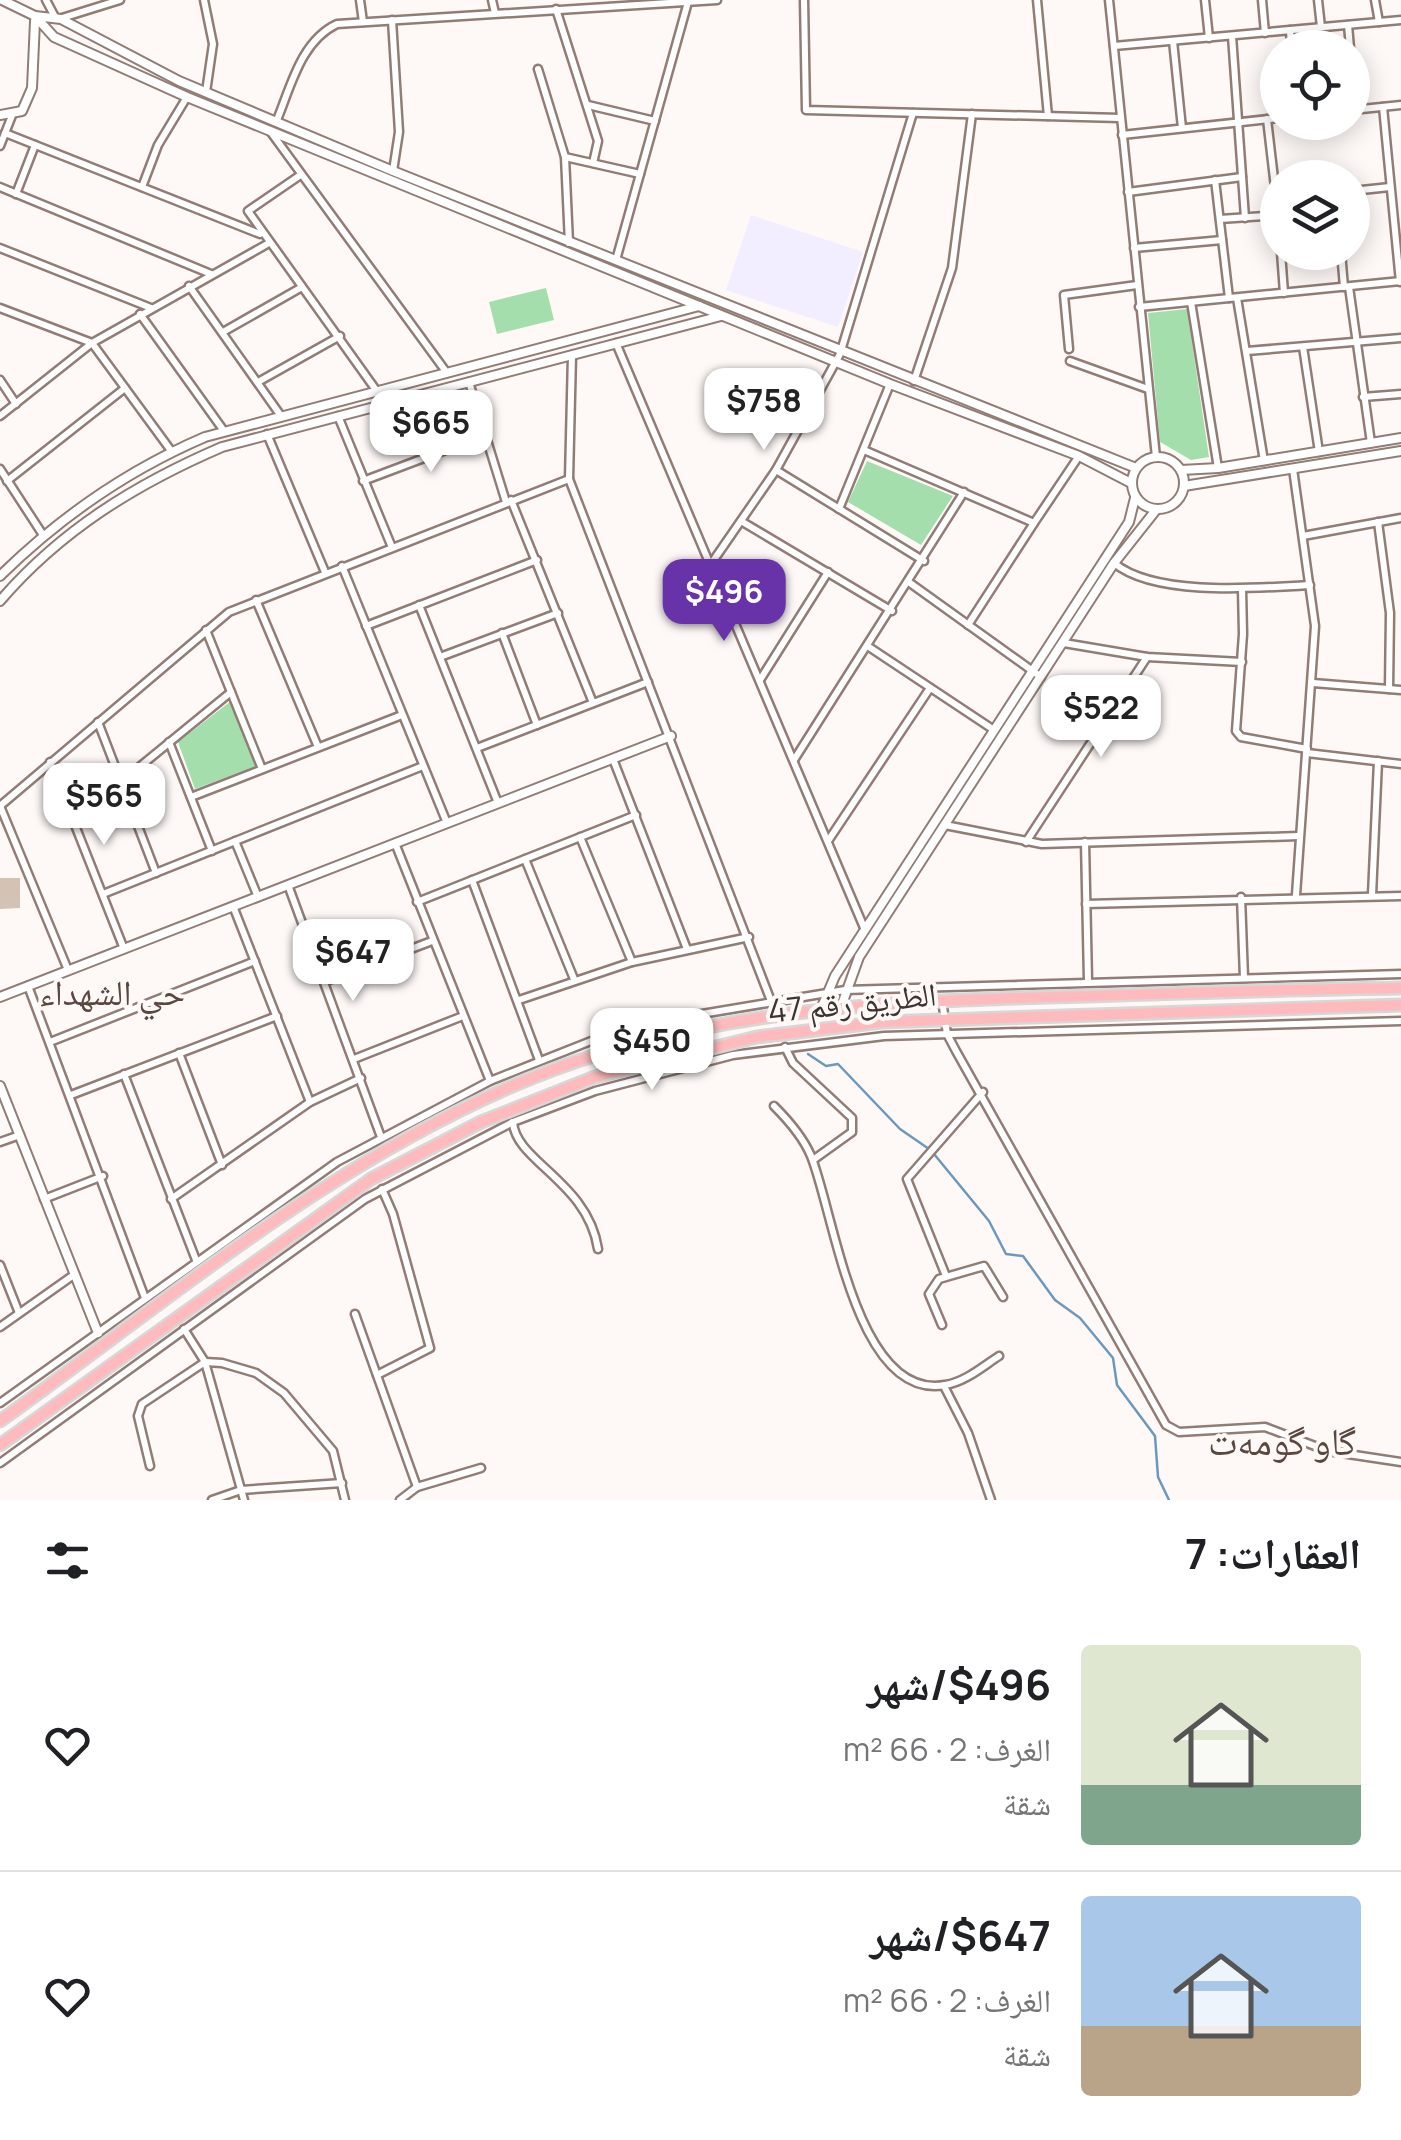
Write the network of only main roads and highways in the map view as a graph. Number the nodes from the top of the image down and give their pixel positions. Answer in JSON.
{"nodes":[{"id":1,"x":1008,"y":984,"type":"road end"},
{"id":2,"x":1401,"y":988,"type":"edge"},
{"id":3,"x":1008,"y":997,"type":"junction"},
{"id":4,"x":752,"y":1004,"type":"road end"},
{"id":5,"x":1401,"y":1005,"type":"edge"},
{"id":6,"x":1278,"y":1008,"type":"junction"},
{"id":7,"x":754,"y":1018,"type":"junction"},
{"id":8,"x":1278,"y":1024,"type":"road end"},
{"id":9,"x":730,"y":1042,"type":"junction"},
{"id":10,"x":733,"y":1055,"type":"road end"},
{"id":11,"x":435,"y":1108,"type":"road end"},
{"id":12,"x":442,"y":1121,"type":"junction"},
{"id":13,"x":362,"y":1164,"type":"junction"},
{"id":14,"x":371,"y":1179,"type":"junction"},
{"id":15,"x":204,"y":1297,"type":"junction"},
{"id":16,"x":212,"y":1309,"type":"road end"},
{"id":17,"x":0,"y":1420,"type":"edge"},
{"id":18,"x":0,"y":1445,"type":"edge"}],
"edges":[{"from":1,"to":3,"type":"highway"},
{"from":2,"to":3,"type":"highway","name":"الطريق رقم 47"},
{"from":3,"to":7,"type":"highway","name":"الطريق رقم 47"},
{"from":4,"to":7,"type":"highway"},
{"from":5,"to":6,"type":"highway","name":"الطريق رقم 47"},
{"from":6,"to":8,"type":"highway"},
{"from":6,"to":9,"type":"highway","name":"الطريق رقم 47"},
{"from":7,"to":12,"type":"highway","name":"الطريق رقم 47"},
{"from":9,"to":10,"type":"highway"},
{"from":9,"to":14,"type":"highway","name":"الطريق رقم 47"},
{"from":11,"to":12,"type":"highway"},
{"from":12,"to":13,"type":"highway","name":"الطريق رقم 47"},
{"from":13,"to":14,"type":"highway"},
{"from":13,"to":17,"type":"highway","name":"الطريق رقم 47"},
{"from":14,"to":15,"type":"highway","name":"الطريق رقم 47"},
{"from":15,"to":16,"type":"highway"},
{"from":15,"to":18,"type":"highway","name":"الطريق رقم 47"}]}
